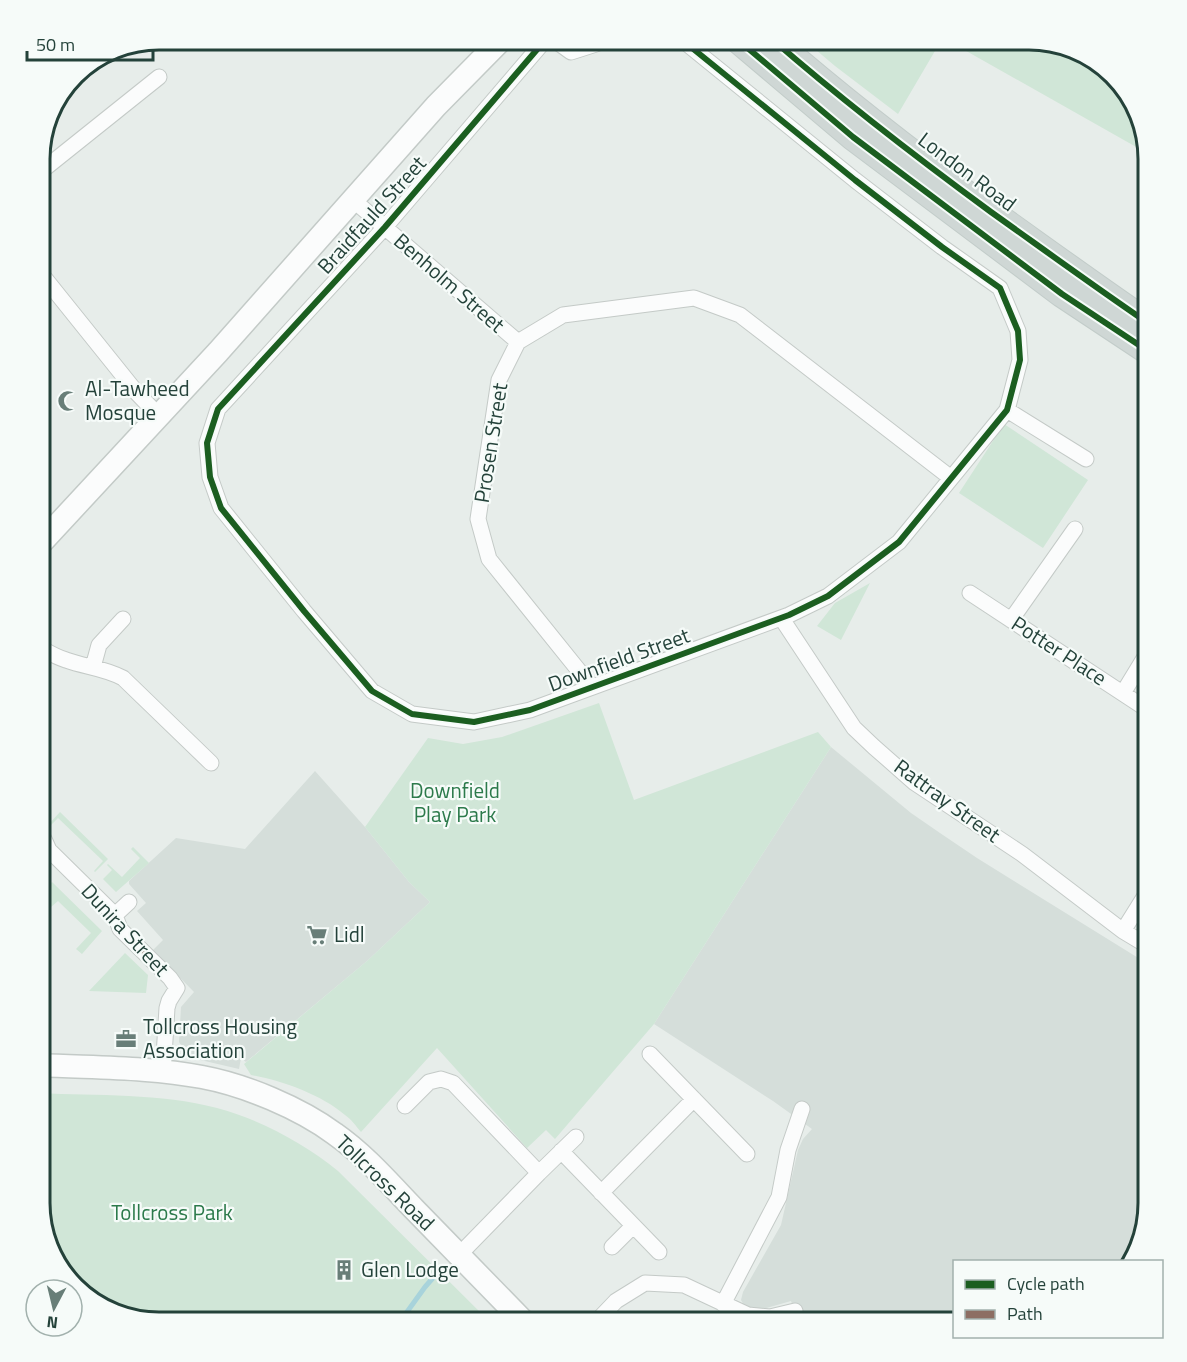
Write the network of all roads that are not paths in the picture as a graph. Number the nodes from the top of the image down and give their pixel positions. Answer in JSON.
{"nodes":[{"id":1,"x":491,"y":50,"type":"edge"},
{"id":2,"x":537,"y":50,"type":"edge"},
{"id":3,"x":695,"y":50,"type":"edge"},
{"id":4,"x":752,"y":50,"type":"edge"},
{"id":5,"x":781,"y":50,"type":"edge"},
{"id":6,"x":159,"y":77,"type":"dead end"},
{"id":7,"x":820,"y":95,"type":"junction"},
{"id":8,"x":50,"y":164,"type":"edge"},
{"id":9,"x":352,"y":199,"type":"junction"},
{"id":10,"x":385,"y":227,"type":"junction"},
{"id":11,"x":50,"y":285,"type":"edge"},
{"id":12,"x":1138,"y":316,"type":"edge"},
{"id":13,"x":518,"y":342,"type":"junction"},
{"id":14,"x":1138,"y":344,"type":"edge"},
{"id":15,"x":218,"y":409,"type":"joint"},
{"id":16,"x":1007,"y":410,"type":"junction"},
{"id":17,"x":159,"y":416,"type":"junction"},
{"id":18,"x":1086,"y":459,"type":"dead end"},
{"id":19,"x":951,"y":478,"type":"junction"},
{"id":20,"x":50,"y":526,"type":"edge"},
{"id":21,"x":1075,"y":529,"type":"dead end"},
{"id":22,"x":970,"y":592,"type":"dead end"},
{"id":23,"x":123,"y":618,"type":"dead end"},
{"id":24,"x":782,"y":619,"type":"junction"},
{"id":25,"x":1011,"y":620,"type":"junction"},
{"id":26,"x":50,"y":653,"type":"edge"},
{"id":27,"x":93,"y":667,"type":"junction"},
{"id":28,"x":1138,"y":668,"type":"edge"},
{"id":29,"x":592,"y":687,"type":"junction"},
{"id":30,"x":1123,"y":693,"type":"junction"},
{"id":31,"x":1138,"y":703,"type":"edge"},
{"id":32,"x":211,"y":763,"type":"dead end"},
{"id":33,"x":50,"y":851,"type":"edge"},
{"id":34,"x":129,"y":902,"type":"dead end"},
{"id":35,"x":1138,"y":907,"type":"edge"},
{"id":36,"x":115,"y":915,"type":"junction"},
{"id":37,"x":1123,"y":931,"type":"junction"},
{"id":38,"x":1138,"y":940,"type":"edge"},
{"id":39,"x":650,"y":1054,"type":"dead end"},
{"id":40,"x":50,"y":1066,"type":"edge"},
{"id":41,"x":163,"y":1072,"type":"junction"},
{"id":42,"x":694,"y":1099,"type":"junction"},
{"id":43,"x":405,"y":1106,"type":"dead end"},
{"id":44,"x":802,"y":1109,"type":"dead end"},
{"id":45,"x":576,"y":1137,"type":"dead end"},
{"id":46,"x":561,"y":1151,"type":"junction"},
{"id":47,"x":747,"y":1154,"type":"dead end"},
{"id":48,"x":539,"y":1173,"type":"junction"},
{"id":49,"x":601,"y":1193,"type":"junction"},
{"id":50,"x":633,"y":1226,"type":"junction"},
{"id":51,"x":612,"y":1247,"type":"dead end"},
{"id":52,"x":659,"y":1252,"type":"dead end"},
{"id":53,"x":459,"y":1256,"type":"junction"},
{"id":54,"x":723,"y":1304,"type":"junction"},
{"id":55,"x":795,"y":1311,"type":"dead end"},
{"id":56,"x":514,"y":1312,"type":"edge"},
{"id":57,"x":606,"y":1312,"type":"edge"},
{"id":58,"x":741,"y":1312,"type":"edge"},
{"id":59,"x":791,"y":1312,"type":"edge"}],
"edges":[{"from":1,"to":9,"type":"street","name":"Braidfauld Street"},
{"from":2,"to":10,"type":"street","name":"Braidfauld Street"},
{"from":3,"to":16,"type":"street","name":"Downfield Street"},
{"from":4,"to":7,"type":"main road","name":"London Road"},
{"from":5,"to":7,"type":"main road","name":"London Road"},
{"from":6,"to":8,"type":"street"},
{"from":7,"to":12,"type":"main road","name":"London Road"},
{"from":7,"to":14,"type":"main road","name":"London Road"},
{"from":9,"to":10,"type":"street","name":"Benholm Street"},
{"from":9,"to":17,"type":"street","name":"Braidfauld Street"},
{"from":10,"to":13,"type":"street","name":"Benholm Street"},
{"from":10,"to":15,"type":"street","name":"Braidfauld Street"},
{"from":11,"to":17,"type":"street"},
{"from":13,"to":19,"type":"street"},
{"from":13,"to":29,"type":"street","name":"Prosen Street"},
{"from":15,"to":29,"type":"street","name":"Downfield Street"},
{"from":16,"to":18,"type":"street"},
{"from":16,"to":19,"type":"street","name":"Downfield Street"},
{"from":17,"to":20,"type":"street","name":"Braidfauld Street"},
{"from":19,"to":24,"type":"street","name":"Downfield Street"},
{"from":21,"to":25,"type":"street"},
{"from":22,"to":25,"type":"street","name":"Potter Place"},
{"from":23,"to":27,"type":"street"},
{"from":24,"to":29,"type":"street","name":"Downfield Street"},
{"from":24,"to":37,"type":"street","name":"Rattray Street"},
{"from":25,"to":30,"type":"street","name":"Potter Place"},
{"from":26,"to":27,"type":"street"},
{"from":27,"to":32,"type":"street"},
{"from":28,"to":30,"type":"street"},
{"from":30,"to":31,"type":"street","name":"Potter Place"},
{"from":33,"to":36,"type":"street","name":"Dunira Street"},
{"from":34,"to":36,"type":"street"},
{"from":35,"to":37,"type":"street"},
{"from":36,"to":41,"type":"street","name":"Dunira Street"},
{"from":37,"to":38,"type":"street","name":"Rattray Street"},
{"from":39,"to":42,"type":"street"},
{"from":40,"to":41,"type":"street","name":"Tollcross Road"},
{"from":41,"to":53,"type":"street","name":"Tollcross Road"},
{"from":42,"to":47,"type":"street"},
{"from":42,"to":49,"type":"street"},
{"from":43,"to":48,"type":"street"},
{"from":44,"to":54,"type":"street"},
{"from":45,"to":46,"type":"street"},
{"from":46,"to":48,"type":"street"},
{"from":46,"to":49,"type":"street"},
{"from":48,"to":53,"type":"street"},
{"from":49,"to":50,"type":"street"},
{"from":50,"to":51,"type":"street"},
{"from":50,"to":52,"type":"street"},
{"from":53,"to":56,"type":"street","name":"Tollcross Road"},
{"from":54,"to":57,"type":"street"},
{"from":54,"to":58,"type":"street"},
{"from":55,"to":59,"type":"street"}]}
